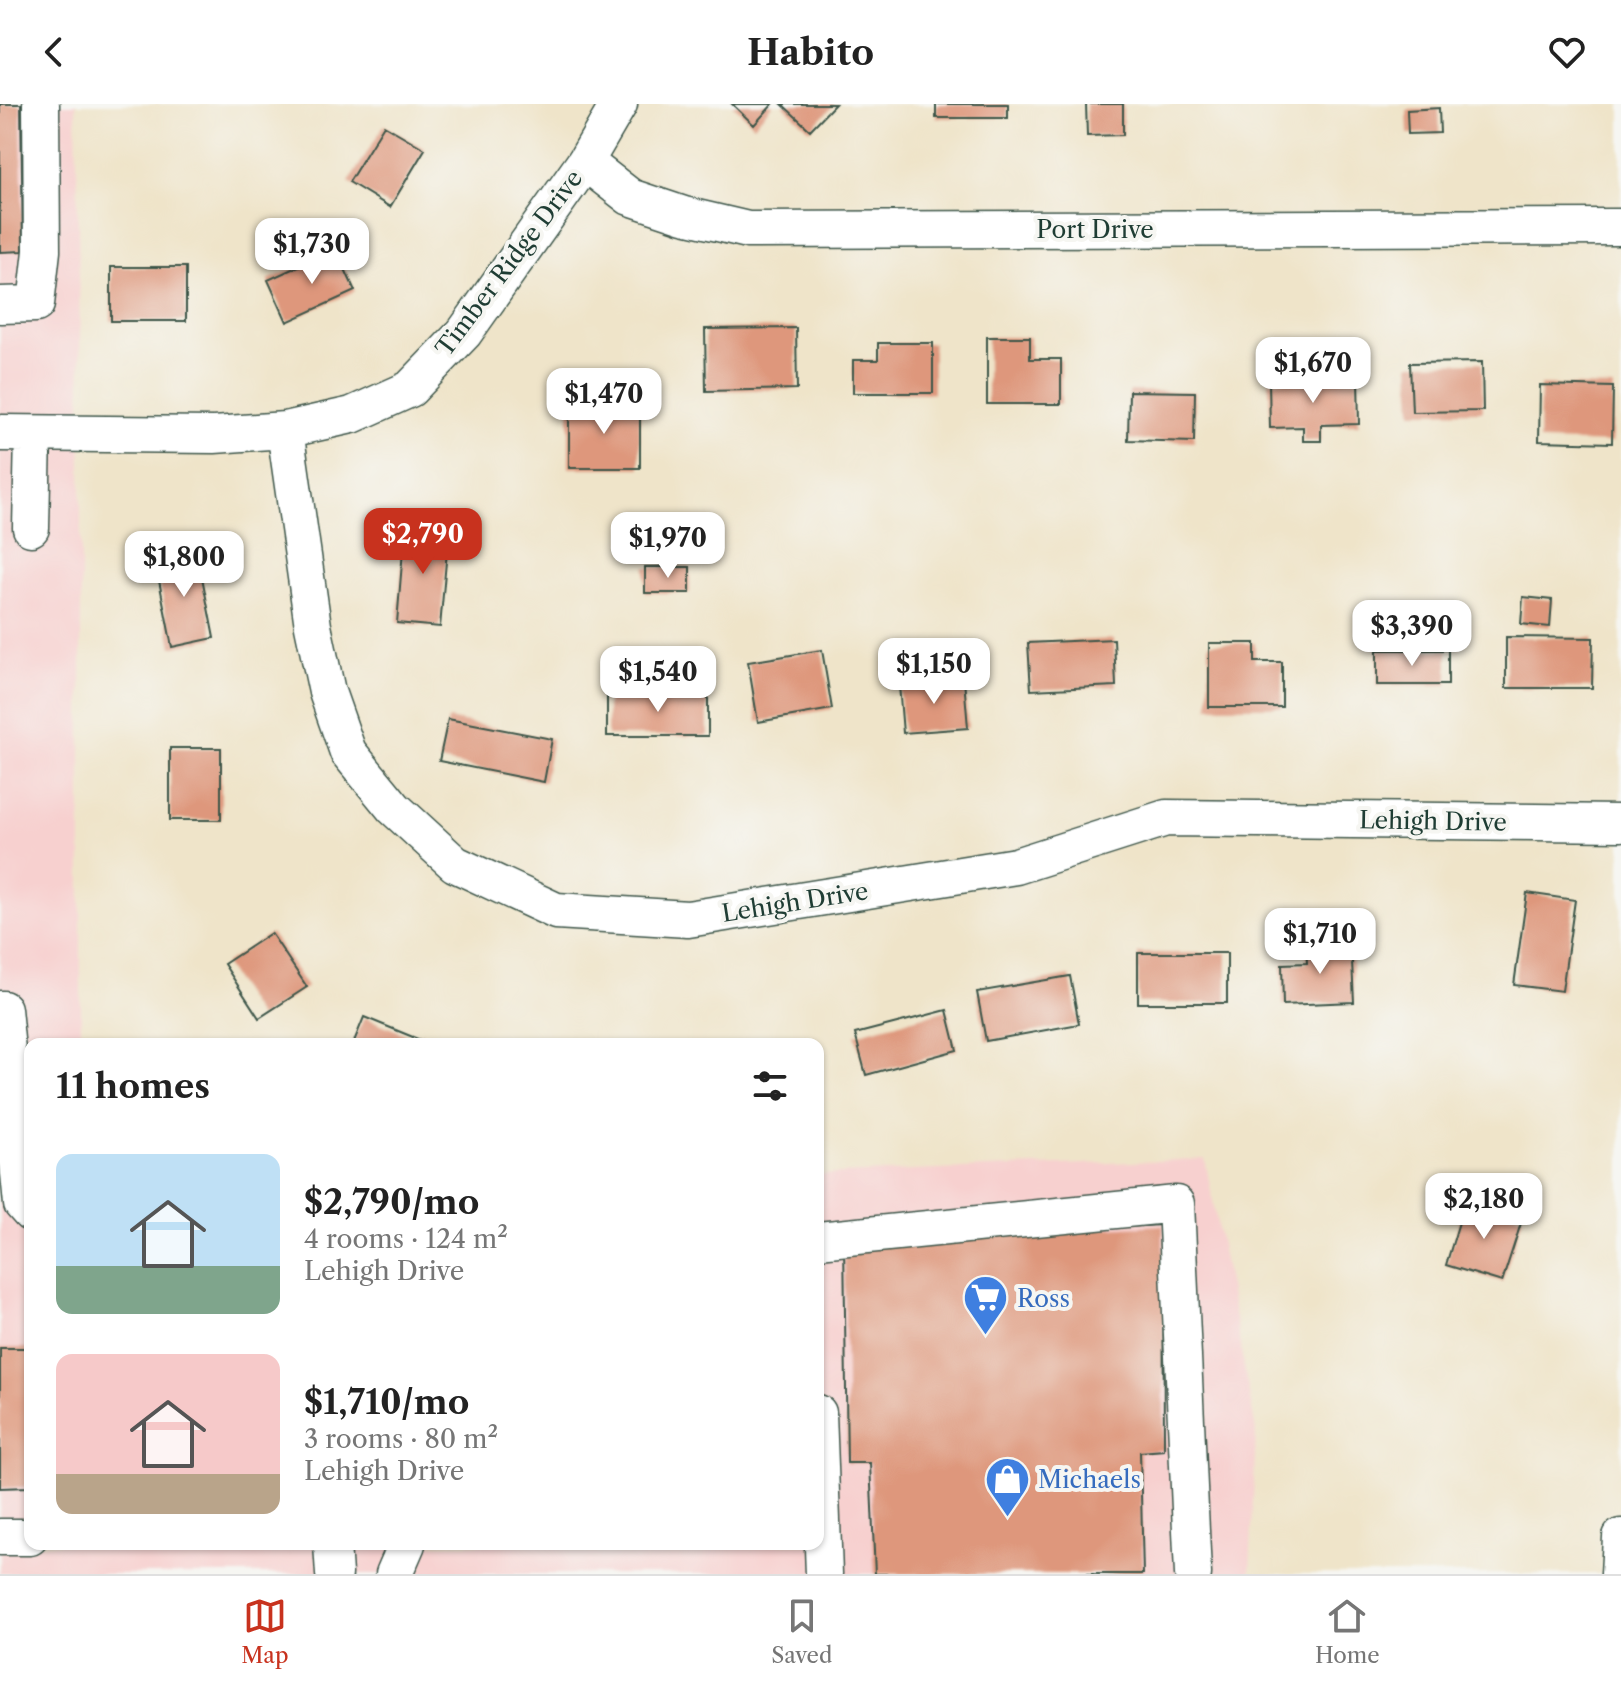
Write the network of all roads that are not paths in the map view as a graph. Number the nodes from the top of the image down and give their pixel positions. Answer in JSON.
{"nodes":[{"id":1,"x":41,"y":104,"type":"edge"},
{"id":2,"x":619,"y":104,"type":"edge"},
{"id":3,"x":585,"y":162,"type":"junction"},
{"id":4,"x":1621,"y":227,"type":"edge"},
{"id":5,"x":0,"y":305,"type":"edge"},
{"id":6,"x":285,"y":430,"type":"junction"},
{"id":7,"x":17,"y":433,"type":"edge"},
{"id":8,"x":31,"y":528,"type":"dead end"},
{"id":9,"x":1621,"y":823,"type":"edge"},
{"id":10,"x":0,"y":1009,"type":"edge"},
{"id":11,"x":24,"y":1206,"type":"edge"},
{"id":12,"x":824,"y":1239,"type":"edge"},
{"id":13,"x":0,"y":1537,"type":"edge"},
{"id":14,"x":24,"y":1537,"type":"edge"},
{"id":15,"x":1621,"y":1537,"type":"edge"},
{"id":16,"x":332,"y":1550,"type":"edge"},
{"id":17,"x":404,"y":1550,"type":"edge"},
{"id":18,"x":823,"y":1550,"type":"edge"},
{"id":19,"x":334,"y":1574,"type":"edge"},
{"id":20,"x":394,"y":1574,"type":"edge"},
{"id":21,"x":824,"y":1574,"type":"edge"},
{"id":22,"x":1193,"y":1574,"type":"edge"},
{"id":23,"x":1619,"y":1574,"type":"edge"}],
"edges":[{"from":1,"to":5,"type":"street"},
{"from":2,"to":3,"type":"street","name":"Timber Ridge Drive"},
{"from":3,"to":4,"type":"street","name":"Port Drive"},
{"from":3,"to":6,"type":"street","name":"Timber Ridge Drive"},
{"from":6,"to":7,"type":"street","name":"Timber Ridge Drive"},
{"from":6,"to":9,"type":"street","name":"Lehigh Drive"},
{"from":7,"to":8,"type":"street"},
{"from":10,"to":11,"type":"street"},
{"from":12,"to":22,"type":"street"},
{"from":13,"to":14,"type":"street"},
{"from":15,"to":23,"type":"street"},
{"from":16,"to":19,"type":"street"},
{"from":17,"to":20,"type":"street"},
{"from":18,"to":21,"type":"street"}]}
